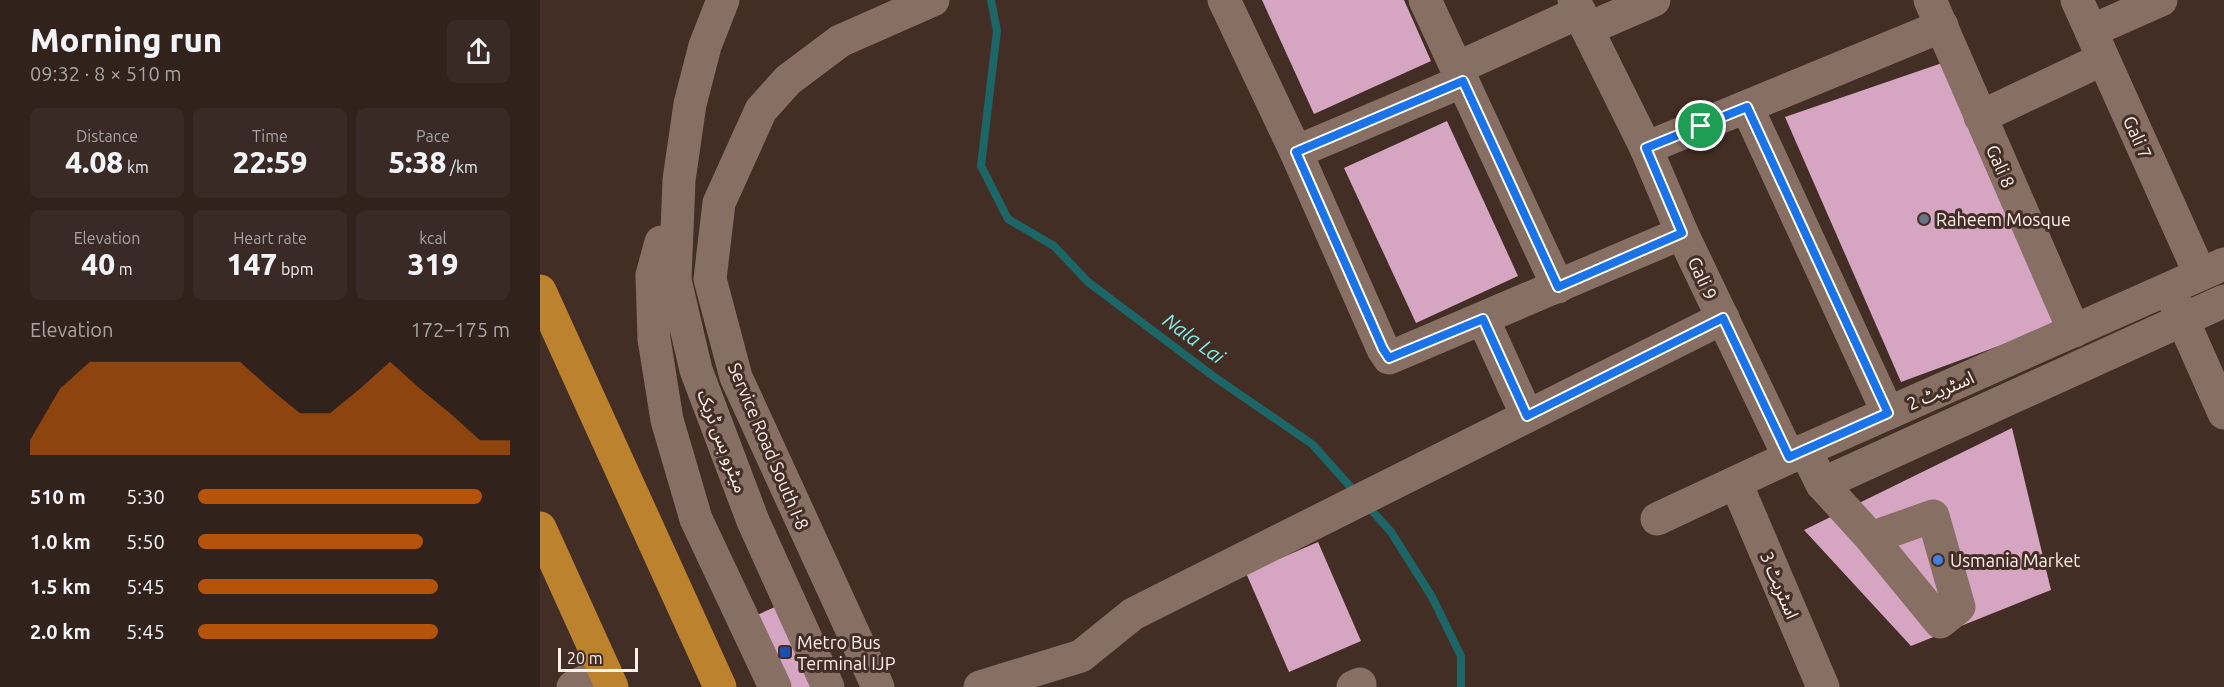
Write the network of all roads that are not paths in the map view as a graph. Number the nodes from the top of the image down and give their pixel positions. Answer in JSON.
{"nodes":[{"id":1,"x":723,"y":0,"type":"edge"},
{"id":2,"x":1224,"y":0,"type":"edge"},
{"id":3,"x":1425,"y":0,"type":"edge"},
{"id":4,"x":1654,"y":0,"type":"edge"},
{"id":5,"x":2077,"y":0,"type":"edge"},
{"id":6,"x":2161,"y":0,"type":"edge"},
{"id":7,"x":928,"y":2,"type":"edge"},
{"id":8,"x":1936,"y":13,"type":"edge"},
{"id":9,"x":1580,"y":14,"type":"edge"},
{"id":10,"x":2097,"y":45,"type":"junction"},
{"id":11,"x":1460,"y":74,"type":"junction"},
{"id":12,"x":1747,"y":107,"type":"junction"},
{"id":13,"x":1980,"y":117,"type":"junction"},
{"id":14,"x":1646,"y":148,"type":"junction"},
{"id":15,"x":1296,"y":152,"type":"junction"},
{"id":16,"x":679,"y":180,"type":"junction"},
{"id":17,"x":1682,"y":233,"type":"junction"},
{"id":18,"x":2212,"y":269,"type":"edge"},
{"id":19,"x":1558,"y":287,"type":"junction"},
{"id":20,"x":2169,"y":289,"type":"junction"},
{"id":21,"x":540,"y":291,"type":"edge"},
{"id":22,"x":2224,"y":301,"type":"edge"},
{"id":23,"x":1723,"y":318,"type":"junction"},
{"id":24,"x":1483,"y":319,"type":"junction"},
{"id":25,"x":2182,"y":320,"type":"junction"},
{"id":26,"x":2074,"y":331,"type":"junction"},
{"id":27,"x":1888,"y":413,"type":"junction"},
{"id":28,"x":2224,"y":413,"type":"edge"},
{"id":29,"x":1527,"y":416,"type":"junction"},
{"id":30,"x":1797,"y":454,"type":"junction"},
{"id":31,"x":1736,"y":483,"type":"junction"},
{"id":32,"x":1822,"y":484,"type":"junction"},
{"id":33,"x":1657,"y":519,"type":"dead end"},
{"id":34,"x":540,"y":528,"type":"edge"},
{"id":35,"x":1871,"y":538,"type":"dead end"},
{"id":36,"x":608,"y":680,"type":"edge"},
{"id":37,"x":573,"y":687,"type":"edge"},
{"id":38,"x":720,"y":687,"type":"edge"},
{"id":39,"x":776,"y":687,"type":"edge"},
{"id":40,"x":828,"y":687,"type":"edge"},
{"id":41,"x":878,"y":687,"type":"edge"},
{"id":42,"x":980,"y":687,"type":"edge"},
{"id":43,"x":1824,"y":687,"type":"edge"}],
"edges":[{"from":1,"to":16,"type":"street","name":"میٹرو بس ٹریک"},
{"from":2,"to":15,"type":"street"},
{"from":3,"to":11,"type":"street"},
{"from":4,"to":9,"type":"street"},
{"from":5,"to":10,"type":"street","name":"Gali 7"},
{"from":6,"to":10,"type":"street"},
{"from":7,"to":41,"type":"street","name":"Service Road South I-8"},
{"from":8,"to":12,"type":"street"},
{"from":8,"to":13,"type":"street","name":"Gali 8"},
{"from":9,"to":11,"type":"street"},
{"from":9,"to":14,"type":"street","name":"Gali 9"},
{"from":10,"to":13,"type":"street"},
{"from":10,"to":18,"type":"street","name":"Gali 7"},
{"from":11,"to":15,"type":"street"},
{"from":11,"to":19,"type":"street"},
{"from":12,"to":14,"type":"street"},
{"from":12,"to":27,"type":"street"},
{"from":13,"to":26,"type":"street","name":"Gali 8"},
{"from":14,"to":17,"type":"street","name":"Gali 9"},
{"from":15,"to":24,"type":"street"},
{"from":16,"to":39,"type":"street","name":"میٹرو بس ٹریک"},
{"from":16,"to":40,"type":"street","name":"میٹرو بس ٹریک"},
{"from":17,"to":19,"type":"street"},
{"from":17,"to":23,"type":"street","name":"Gali 9"},
{"from":18,"to":20,"type":"street","name":"اسٹریٹ 2"},
{"from":19,"to":24,"type":"street"},
{"from":20,"to":25,"type":"street"},
{"from":20,"to":26,"type":"street","name":"اسٹریٹ 2"},
{"from":21,"to":38,"type":"highway"},
{"from":22,"to":25,"type":"street"},
{"from":23,"to":29,"type":"street"},
{"from":23,"to":30,"type":"street","name":"Gali 9"},
{"from":24,"to":29,"type":"street"},
{"from":25,"to":28,"type":"street"},
{"from":25,"to":32,"type":"street"},
{"from":26,"to":27,"type":"street","name":"اسٹریٹ 2"},
{"from":27,"to":30,"type":"street","name":"اسٹریٹ 2"},
{"from":29,"to":42,"type":"street"},
{"from":30,"to":31,"type":"street","name":"اسٹریٹ 2"},
{"from":30,"to":32,"type":"street","name":"Gali 9"},
{"from":31,"to":33,"type":"street","name":"اسٹریٹ 2"},
{"from":31,"to":43,"type":"street","name":"اسٹریٹ 3"},
{"from":32,"to":35,"type":"street","name":"Gali 9"},
{"from":34,"to":36,"type":"highway"},
{"from":36,"to":37,"type":"street"}]}
